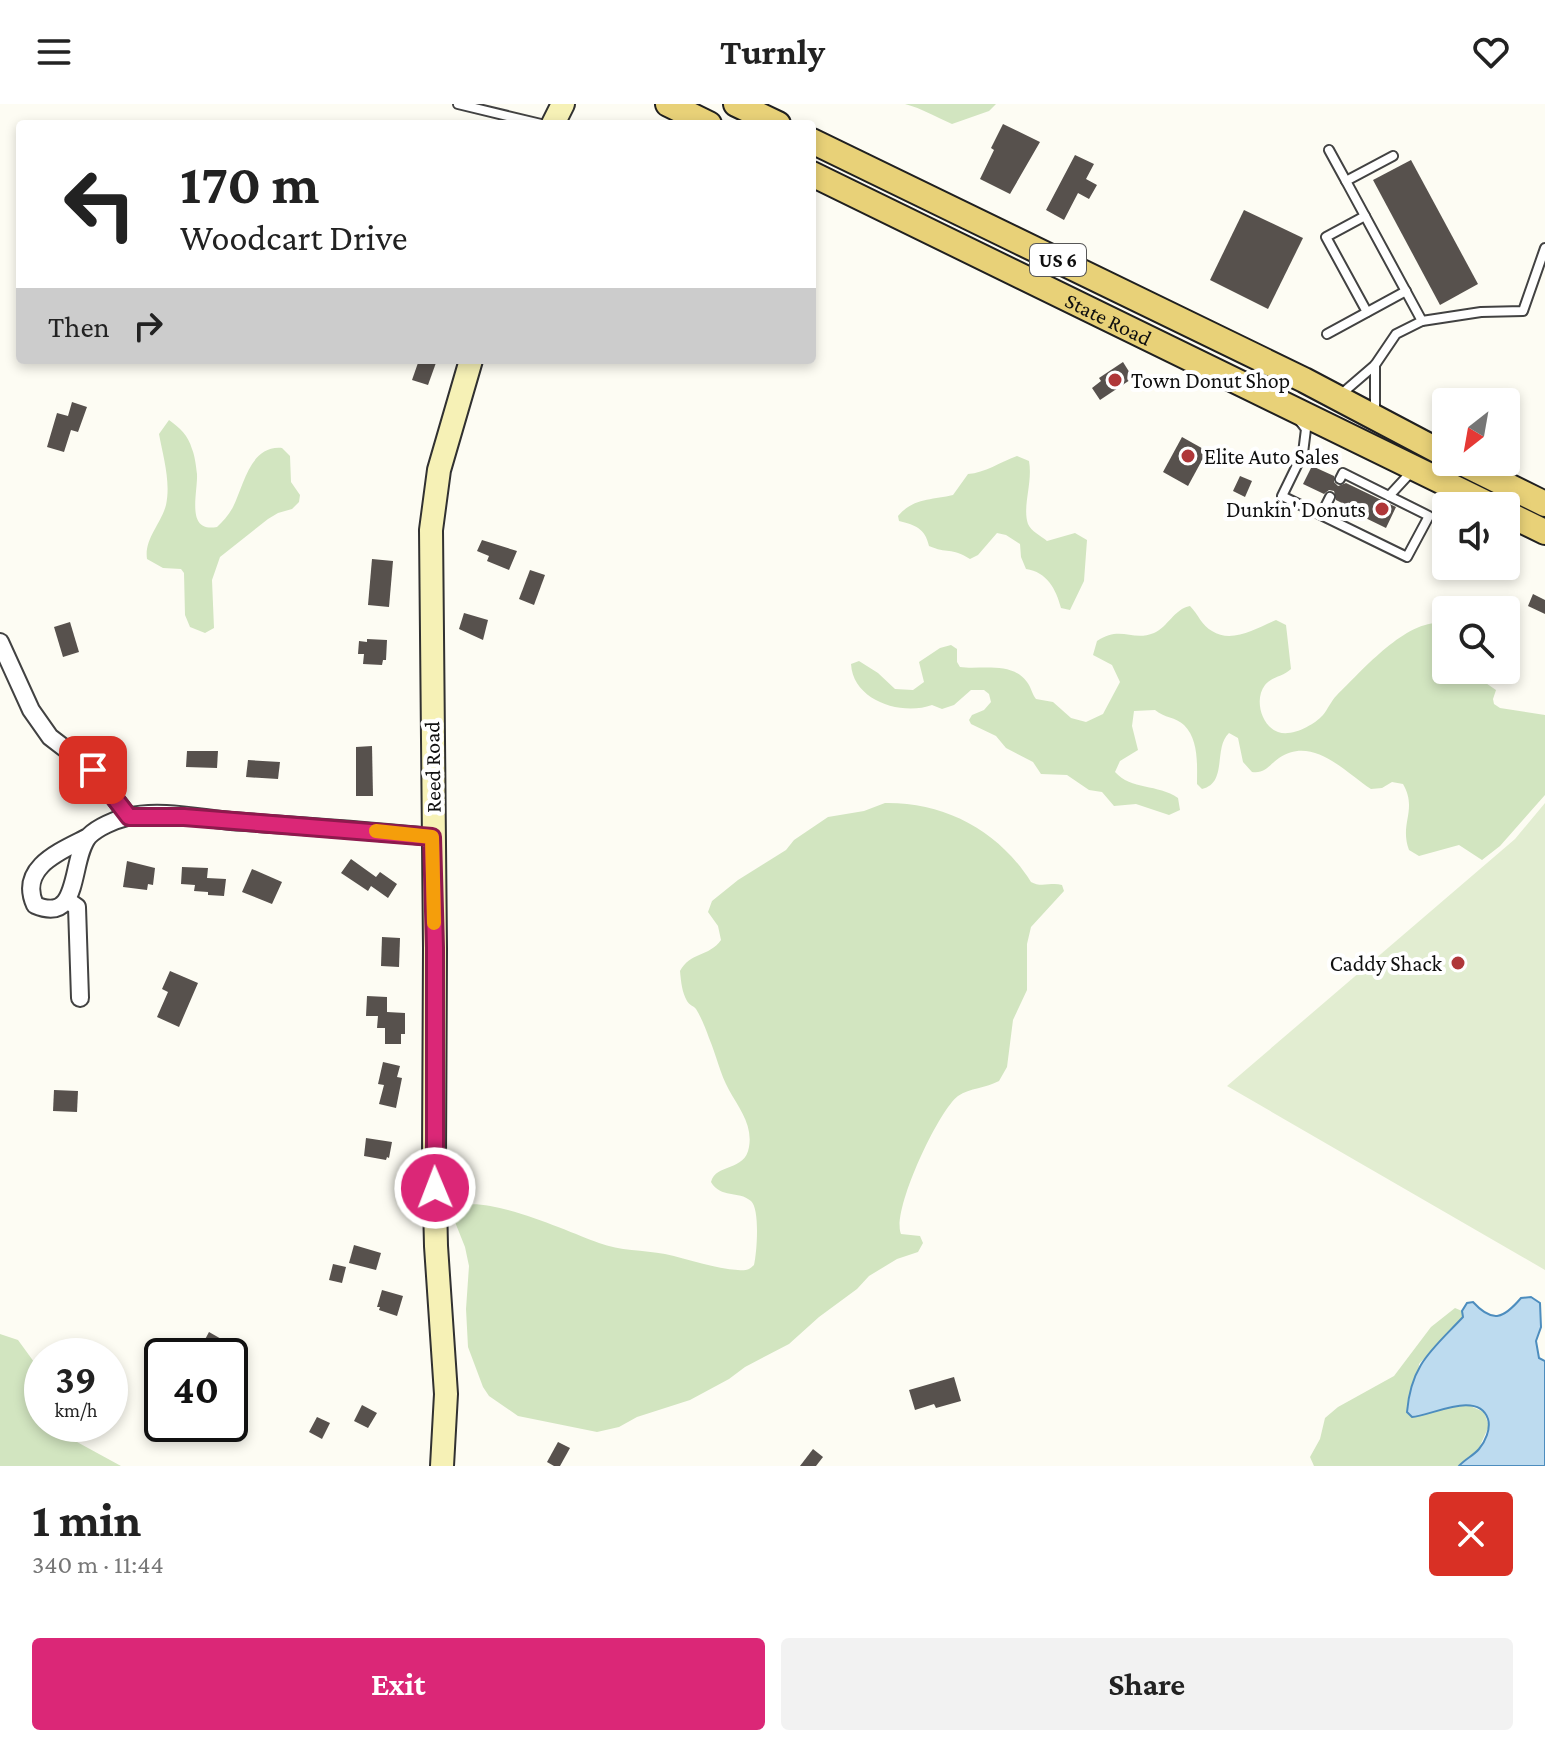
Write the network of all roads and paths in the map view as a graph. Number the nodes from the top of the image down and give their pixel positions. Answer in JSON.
{"nodes":[{"id":1,"x":458,"y":104,"type":"edge"},
{"id":2,"x":668,"y":104,"type":"edge"},
{"id":3,"x":736,"y":104,"type":"edge"},
{"id":4,"x":524,"y":120,"type":"edge"},
{"id":5,"x":701,"y":120,"type":"edge"},
{"id":6,"x":770,"y":120,"type":"edge"},
{"id":7,"x":816,"y":143,"type":"edge"},
{"id":8,"x":1329,"y":150,"type":"dead end"},
{"id":9,"x":1393,"y":156,"type":"dead end"},
{"id":10,"x":816,"y":176,"type":"edge"},
{"id":11,"x":1346,"y":181,"type":"junction"},
{"id":12,"x":1365,"y":216,"type":"junction"},
{"id":13,"x":1545,"y":248,"type":"edge"},
{"id":14,"x":1406,"y":291,"type":"junction"},
{"id":15,"x":1367,"y":312,"type":"junction"},
{"id":16,"x":1422,"y":321,"type":"junction"},
{"id":17,"x":1327,"y":334,"type":"dead end"},
{"id":18,"x":470,"y":364,"type":"edge"},
{"id":19,"x":1375,"y":365,"type":"junction"},
{"id":20,"x":1337,"y":397,"type":"junction"},
{"id":21,"x":1289,"y":406,"type":"junction"},
{"id":22,"x":1375,"y":418,"type":"junction"},
{"id":23,"x":1432,"y":457,"type":"edge"},
{"id":24,"x":1432,"y":467,"type":"edge"},
{"id":25,"x":1415,"y":468,"type":"junction"},
{"id":26,"x":1457,"y":476,"type":"edge"},
{"id":27,"x":1471,"y":476,"type":"edge"},
{"id":28,"x":1340,"y":479,"type":"dead end"},
{"id":29,"x":1476,"y":492,"type":"edge"},
{"id":30,"x":1389,"y":496,"type":"junction"},
{"id":31,"x":1330,"y":497,"type":"dead end"},
{"id":32,"x":1545,"y":504,"type":"edge"},
{"id":33,"x":1321,"y":515,"type":"junction"},
{"id":34,"x":1520,"y":520,"type":"edge"},
{"id":35,"x":1545,"y":532,"type":"edge"},
{"id":36,"x":0,"y":642,"type":"edge"},
{"id":37,"x":129,"y":817,"type":"junction"},
{"id":38,"x":88,"y":837,"type":"junction"},
{"id":39,"x":432,"y":837,"type":"junction"},
{"id":40,"x":67,"y":900,"type":"junction"},
{"id":41,"x":80,"y":998,"type":"dead end"},
{"id":42,"x":442,"y":1466,"type":"edge"}],
"edges":[{"from":1,"to":4,"type":"lane"},
{"from":2,"to":5,"type":"main road"},
{"from":3,"to":6,"type":"main road"},
{"from":7,"to":20,"type":"main road","name":"State Road","number":"US 6"},
{"from":8,"to":11,"type":"lane"},
{"from":9,"to":11,"type":"lane"},
{"from":10,"to":21,"type":"main road","name":"State Road","number":"US 6"},
{"from":11,"to":12,"type":"lane"},
{"from":12,"to":14,"type":"lane"},
{"from":12,"to":15,"type":"lane"},
{"from":13,"to":16,"type":"lane"},
{"from":14,"to":15,"type":"lane"},
{"from":14,"to":16,"type":"lane"},
{"from":15,"to":17,"type":"lane"},
{"from":16,"to":19,"type":"lane"},
{"from":18,"to":39,"type":"street","name":"Reed Road"},
{"from":19,"to":20,"type":"lane"},
{"from":19,"to":22,"type":"lane"},
{"from":20,"to":22,"type":"main road","name":"State Road","number":"US 6"},
{"from":21,"to":25,"type":"main road","name":"State Road","number":"US 6"},
{"from":21,"to":33,"type":"lane"},
{"from":22,"to":23,"type":"main road","name":"State Road","number":"US 6"},
{"from":24,"to":25,"type":"main road","name":"State Road","number":"US 6"},
{"from":25,"to":30,"type":"lane"},
{"from":26,"to":29,"type":"main road","name":"State Road","number":"US 6"},
{"from":27,"to":32,"type":"main road","name":"State Road","number":"US 6"},
{"from":28,"to":30,"type":"lane"},
{"from":30,"to":33,"type":"lane"},
{"from":31,"to":33,"type":"lane"},
{"from":34,"to":35,"type":"main road"},
{"from":36,"to":37,"type":"street"},
{"from":37,"to":38,"type":"street"},
{"from":37,"to":39,"type":"street"},
{"from":38,"to":40,"type":"street"},
{"from":38,"to":40,"type":"street"},
{"from":39,"to":42,"type":"street","name":"Reed Road"},
{"from":40,"to":41,"type":"street"}]}
